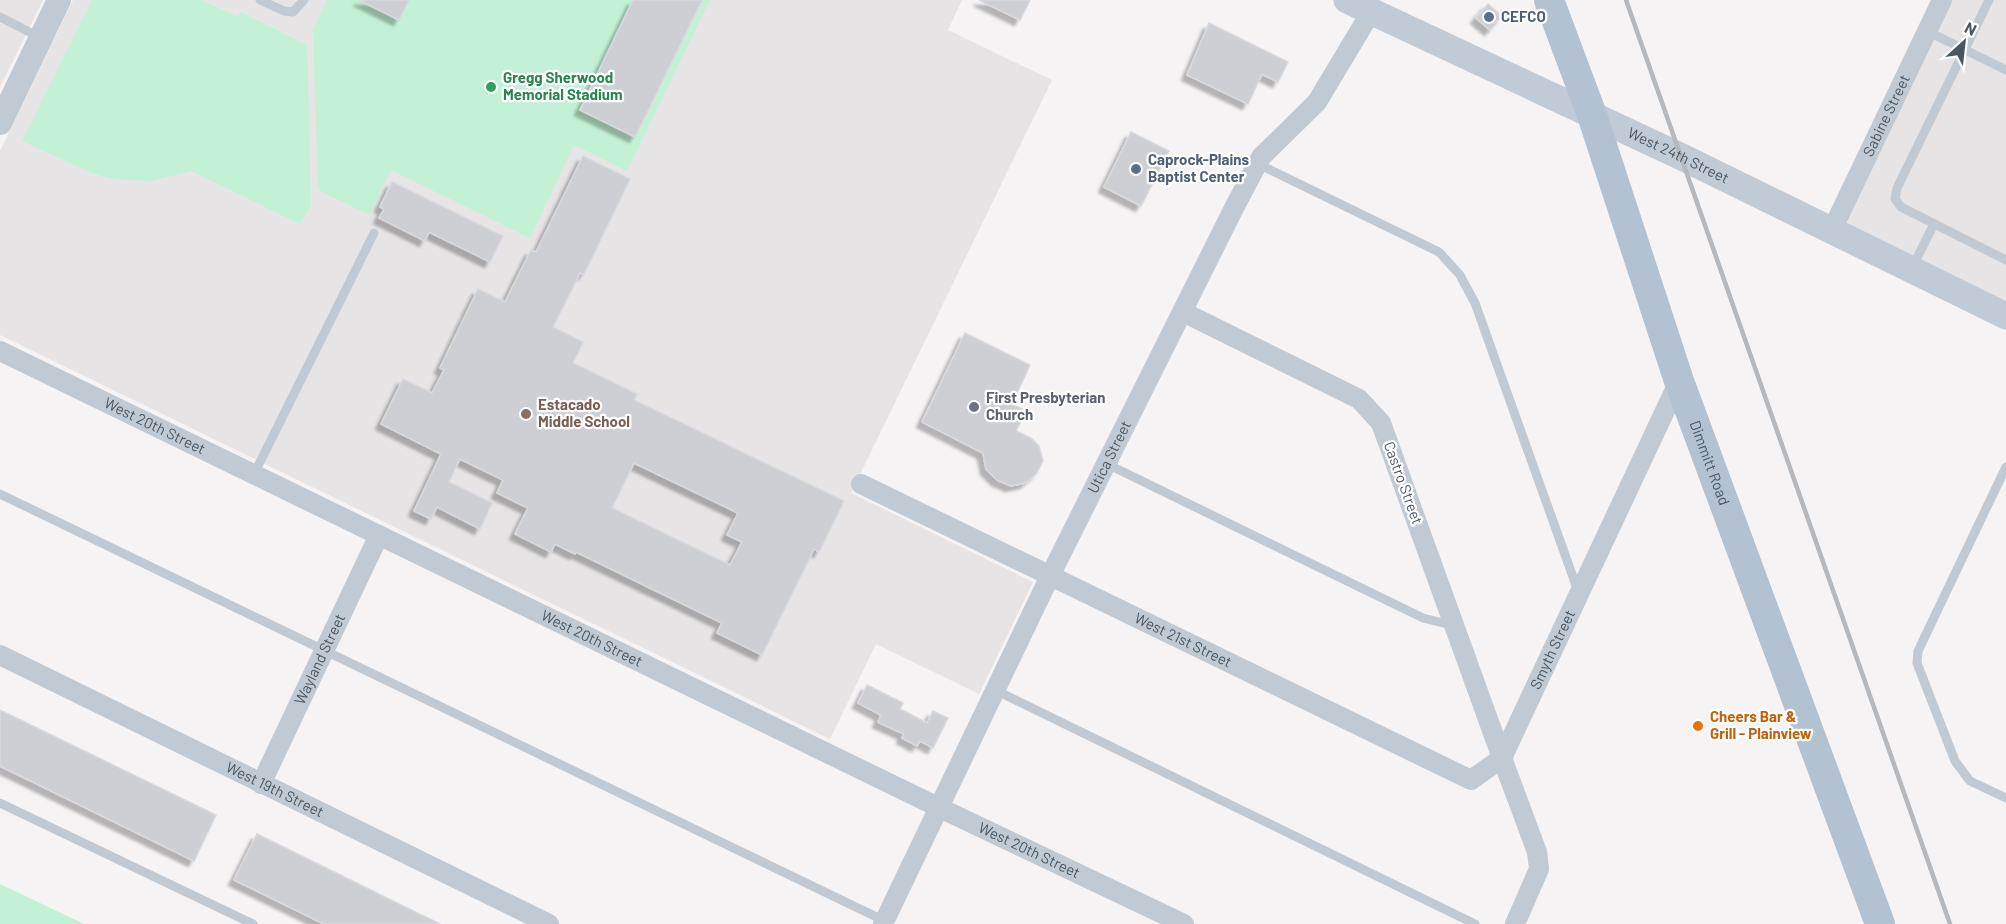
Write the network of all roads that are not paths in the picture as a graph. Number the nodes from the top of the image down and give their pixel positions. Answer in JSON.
{"nodes":[{"id":1,"x":59,"y":0,"type":"edge"},
{"id":2,"x":260,"y":0,"type":"edge"},
{"id":3,"x":304,"y":0,"type":"edge"},
{"id":4,"x":1347,"y":0,"type":"edge"},
{"id":5,"x":1549,"y":0,"type":"edge"},
{"id":6,"x":1942,"y":0,"type":"edge"},
{"id":7,"x":1989,"y":0,"type":"edge"},
{"id":8,"x":1371,"y":12,"type":"junction"},
{"id":9,"x":1,"y":18,"type":"edge"},
{"id":10,"x":1927,"y":31,"type":"junction"},
{"id":11,"x":41,"y":38,"type":"junction"},
{"id":12,"x":1965,"y":50,"type":"junction"},
{"id":13,"x":2006,"y":70,"type":"edge"},
{"id":14,"x":1592,"y":115,"type":"junction"},
{"id":15,"x":0,"y":123,"type":"edge"},
{"id":16,"x":1258,"y":164,"type":"junction"},
{"id":17,"x":1934,"y":224,"type":"junction"},
{"id":18,"x":1831,"y":232,"type":"junction"},
{"id":19,"x":374,"y":233,"type":"dead end"},
{"id":20,"x":2006,"y":260,"type":"edge"},
{"id":21,"x":1911,"y":270,"type":"junction"},
{"id":22,"x":1183,"y":312,"type":"junction"},
{"id":23,"x":2006,"y":316,"type":"edge"},
{"id":24,"x":0,"y":351,"type":"edge"},
{"id":25,"x":1680,"y":381,"type":"junction"},
{"id":26,"x":1107,"y":464,"type":"junction"},
{"id":27,"x":2006,"y":467,"type":"edge"},
{"id":28,"x":254,"y":474,"type":"junction"},
{"id":29,"x":861,"y":484,"type":"dead end"},
{"id":30,"x":0,"y":494,"type":"edge"},
{"id":31,"x":379,"y":535,"type":"junction"},
{"id":32,"x":1050,"y":576,"type":"junction"},
{"id":33,"x":1579,"y":595,"type":"junction"},
{"id":34,"x":1455,"y":626,"type":"junction"},
{"id":35,"x":324,"y":651,"type":"junction"},
{"id":36,"x":0,"y":655,"type":"edge"},
{"id":37,"x":996,"y":690,"type":"junction"},
{"id":38,"x":1502,"y":758,"type":"junction"},
{"id":39,"x":261,"y":784,"type":"junction"},
{"id":40,"x":2006,"y":798,"type":"edge"},
{"id":41,"x":0,"y":803,"type":"edge"},
{"id":42,"x":940,"y":808,"type":"junction"},
{"id":43,"x":886,"y":923,"type":"edge"},
{"id":44,"x":253,"y":924,"type":"edge"},
{"id":45,"x":549,"y":924,"type":"edge"},
{"id":46,"x":1184,"y":924,"type":"edge"},
{"id":47,"x":1475,"y":924,"type":"edge"},
{"id":48,"x":1515,"y":924,"type":"edge"},
{"id":49,"x":1880,"y":924,"type":"edge"}],
"edges":[{"from":1,"to":11,"type":"street"},
{"from":2,"to":3,"type":"lane"},
{"from":4,"to":8,"type":"main road","name":"West 24th Street"},
{"from":5,"to":14,"type":"main road","name":"Dimmitt Road"},
{"from":6,"to":10,"type":"street","name":"Sabine Street"},
{"from":7,"to":12,"type":"lane"},
{"from":8,"to":14,"type":"main road","name":"West 24th Street"},
{"from":8,"to":16,"type":"street","name":"Utica Street"},
{"from":9,"to":11,"type":"lane"},
{"from":10,"to":12,"type":"lane"},
{"from":10,"to":18,"type":"street","name":"Sabine Street"},
{"from":11,"to":15,"type":"street"},
{"from":12,"to":13,"type":"lane"},
{"from":12,"to":17,"type":"lane"},
{"from":14,"to":18,"type":"main road","name":"West 24th Street"},
{"from":14,"to":25,"type":"main road","name":"Dimmitt Road"},
{"from":16,"to":22,"type":"street","name":"Utica Street"},
{"from":16,"to":33,"type":"lane"},
{"from":17,"to":20,"type":"lane"},
{"from":17,"to":21,"type":"lane"},
{"from":18,"to":21,"type":"main road","name":"West 24th Street"},
{"from":19,"to":28,"type":"lane"},
{"from":21,"to":23,"type":"main road","name":"West 24th Street"},
{"from":22,"to":26,"type":"street","name":"Utica Street"},
{"from":22,"to":34,"type":"street","name":"Castro Street"},
{"from":24,"to":28,"type":"street","name":"West 20th Street"},
{"from":25,"to":33,"type":"street","name":"Smyth Street"},
{"from":25,"to":49,"type":"main road","name":"Dimmitt Road"},
{"from":26,"to":32,"type":"street","name":"Utica Street"},
{"from":26,"to":34,"type":"lane"},
{"from":27,"to":40,"type":"lane"},
{"from":28,"to":31,"type":"street","name":"West 20th Street"},
{"from":29,"to":32,"type":"street","name":"West 21st Street"},
{"from":30,"to":35,"type":"lane"},
{"from":31,"to":35,"type":"street","name":"Wayland Street"},
{"from":31,"to":42,"type":"street","name":"West 20th Street"},
{"from":32,"to":37,"type":"street","name":"Utica Street"},
{"from":32,"to":38,"type":"street","name":"West 21st Street"},
{"from":33,"to":38,"type":"street","name":"Smyth Street"},
{"from":34,"to":38,"type":"street","name":"Castro Street"},
{"from":35,"to":39,"type":"street","name":"Wayland Street"},
{"from":35,"to":43,"type":"lane"},
{"from":36,"to":39,"type":"street","name":"West 19th Street"},
{"from":37,"to":42,"type":"street","name":"Utica Street"},
{"from":37,"to":47,"type":"lane"},
{"from":38,"to":48,"type":"street"},
{"from":39,"to":45,"type":"street","name":"West 19th Street"},
{"from":41,"to":44,"type":"lane"},
{"from":42,"to":43,"type":"street","name":"Utica Street"},
{"from":42,"to":46,"type":"street","name":"West 20th Street"}]}
